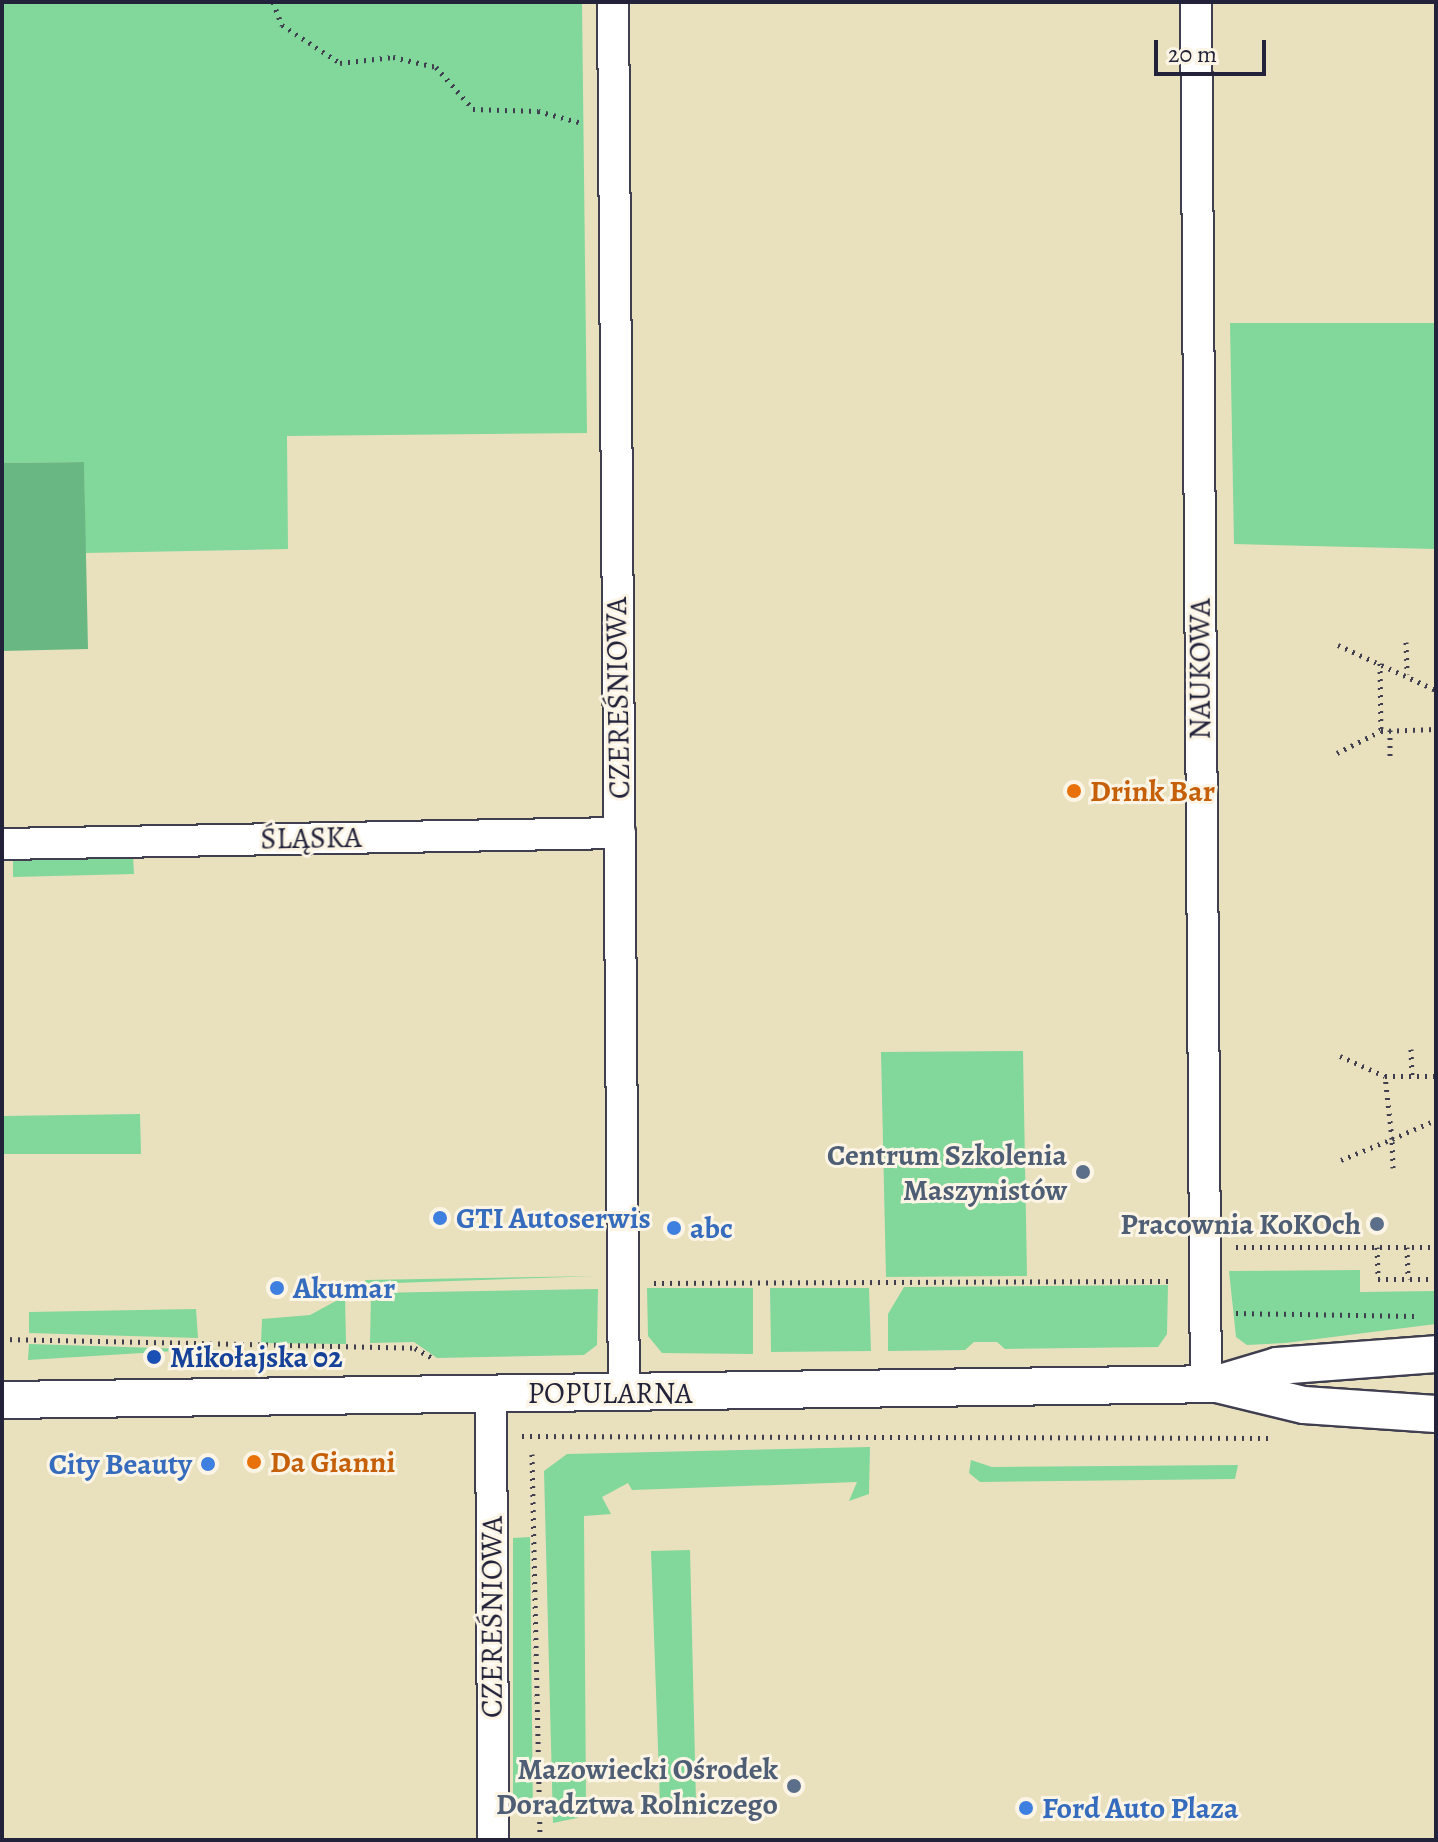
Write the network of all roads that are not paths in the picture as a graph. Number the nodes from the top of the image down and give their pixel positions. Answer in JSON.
{"nodes":[{"id":1,"x":613,"y":2,"type":"edge"},
{"id":2,"x":1196,"y":2,"type":"edge"},
{"id":3,"x":620,"y":833,"type":"junction"},
{"id":4,"x":2,"y":844,"type":"edge"},
{"id":5,"x":1436,"y":1354,"type":"edge"},
{"id":6,"x":1211,"y":1384,"type":"junction"},
{"id":7,"x":491,"y":1393,"type":"junction"},
{"id":8,"x":624,"y":1394,"type":"junction"},
{"id":9,"x":2,"y":1400,"type":"edge"},
{"id":10,"x":1436,"y":1414,"type":"edge"},
{"id":11,"x":493,"y":1840,"type":"edge"}],
"edges":[{"from":1,"to":3,"type":"street","name":"CZEREŚNIOWA"},
{"from":2,"to":6,"type":"street","name":"NAUKOWA"},
{"from":3,"to":4,"type":"street","name":"ŚLĄSKA"},
{"from":3,"to":8,"type":"street","name":"CZEREŚNIOWA"},
{"from":5,"to":6,"type":"street","name":"POPULARNA"},
{"from":6,"to":8,"type":"street","name":"POPULARNA"},
{"from":6,"to":10,"type":"street","name":"POPULARNA"},
{"from":7,"to":8,"type":"street","name":"POPULARNA"},
{"from":7,"to":9,"type":"street","name":"POPULARNA"},
{"from":7,"to":11,"type":"street","name":"CZEREŚNIOWA"}]}
